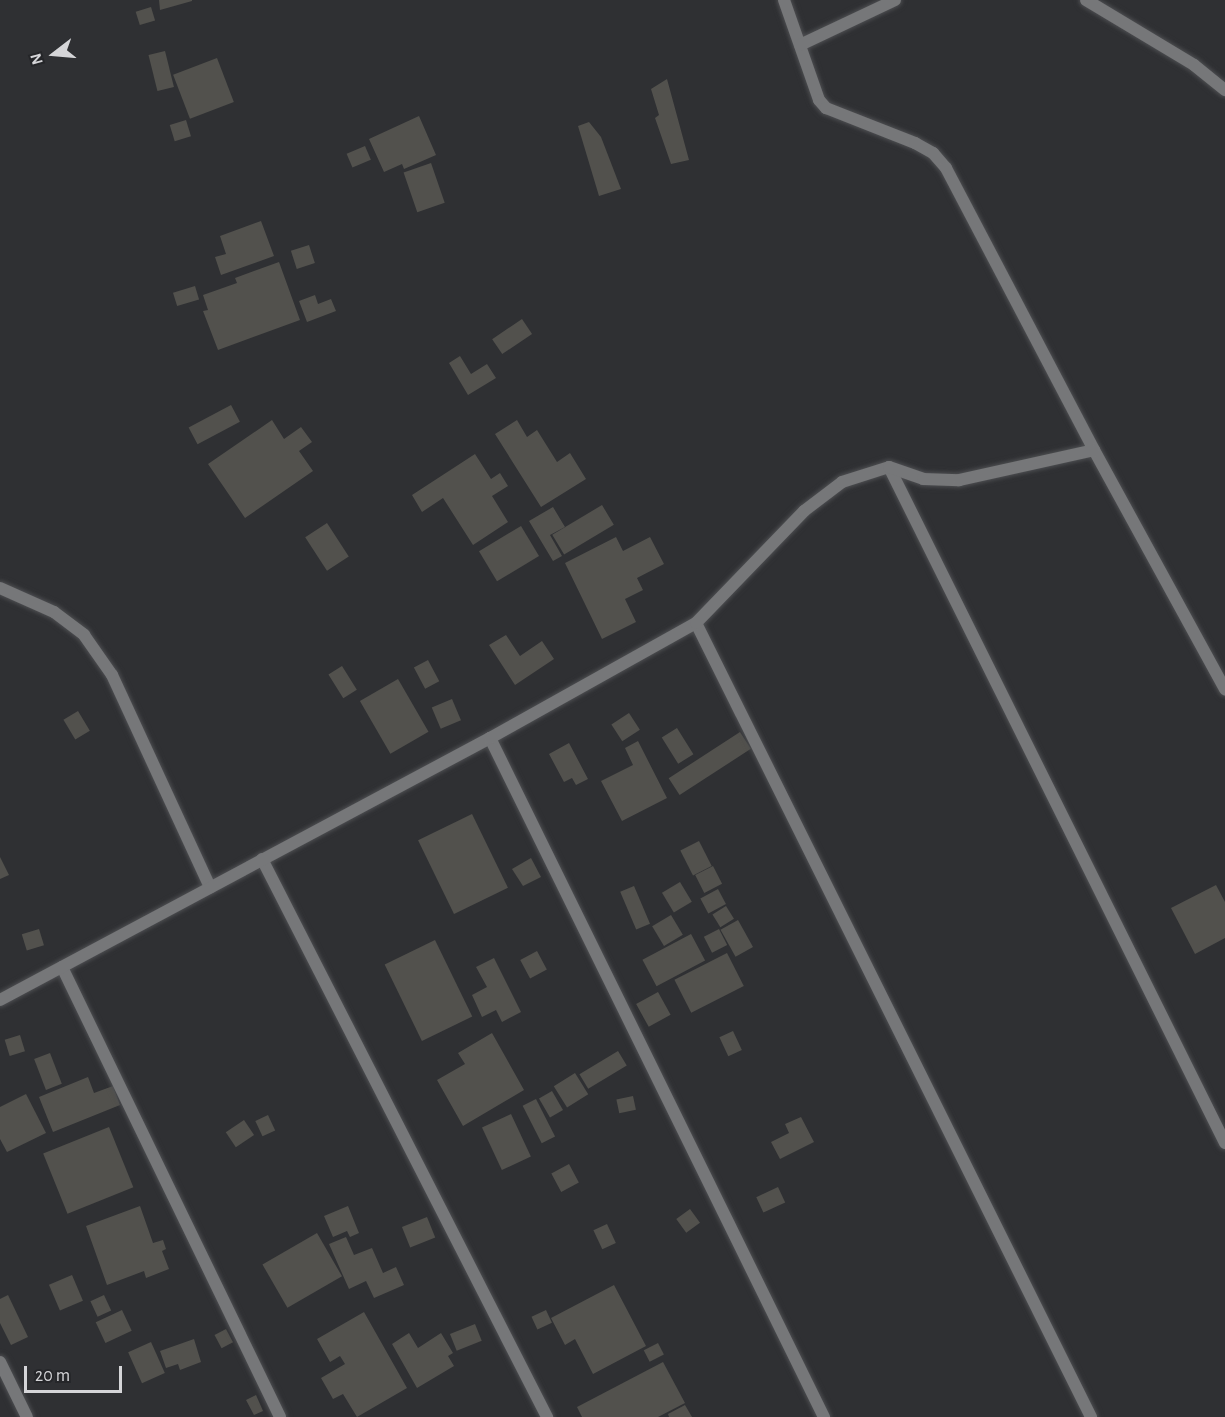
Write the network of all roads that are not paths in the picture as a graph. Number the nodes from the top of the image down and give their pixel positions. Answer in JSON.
{"nodes":[{"id":1,"x":784,"y":0,"type":"edge"},
{"id":2,"x":895,"y":0,"type":"edge"},
{"id":3,"x":1086,"y":0,"type":"edge"},
{"id":4,"x":800,"y":45,"type":"junction"},
{"id":5,"x":1225,"y":90,"type":"edge"},
{"id":6,"x":1094,"y":450,"type":"junction"},
{"id":7,"x":889,"y":467,"type":"junction"},
{"id":8,"x":0,"y":588,"type":"edge"},
{"id":9,"x":696,"y":623,"type":"junction"},
{"id":10,"x":1225,"y":689,"type":"edge"},
{"id":11,"x":490,"y":738,"type":"junction"},
{"id":12,"x":262,"y":859,"type":"junction"},
{"id":13,"x":210,"y":887,"type":"junction"},
{"id":14,"x":62,"y":967,"type":"junction"},
{"id":15,"x":0,"y":1000,"type":"edge"},
{"id":16,"x":1225,"y":1143,"type":"edge"},
{"id":17,"x":0,"y":1362,"type":"edge"},
{"id":18,"x":27,"y":1417,"type":"edge"},
{"id":19,"x":280,"y":1417,"type":"edge"},
{"id":20,"x":547,"y":1417,"type":"edge"},
{"id":21,"x":824,"y":1417,"type":"edge"},
{"id":22,"x":1091,"y":1417,"type":"edge"}],
"edges":[{"from":1,"to":4,"type":"street"},
{"from":2,"to":4,"type":"street"},
{"from":3,"to":5,"type":"street"},
{"from":4,"to":6,"type":"street"},
{"from":6,"to":7,"type":"street"},
{"from":6,"to":10,"type":"street"},
{"from":7,"to":9,"type":"street"},
{"from":7,"to":16,"type":"street"},
{"from":8,"to":13,"type":"street"},
{"from":9,"to":11,"type":"street"},
{"from":9,"to":22,"type":"street"},
{"from":11,"to":12,"type":"street"},
{"from":11,"to":21,"type":"street"},
{"from":12,"to":13,"type":"street"},
{"from":12,"to":20,"type":"street"},
{"from":13,"to":14,"type":"street"},
{"from":14,"to":15,"type":"street"},
{"from":14,"to":19,"type":"street"},
{"from":17,"to":18,"type":"street"}]}
